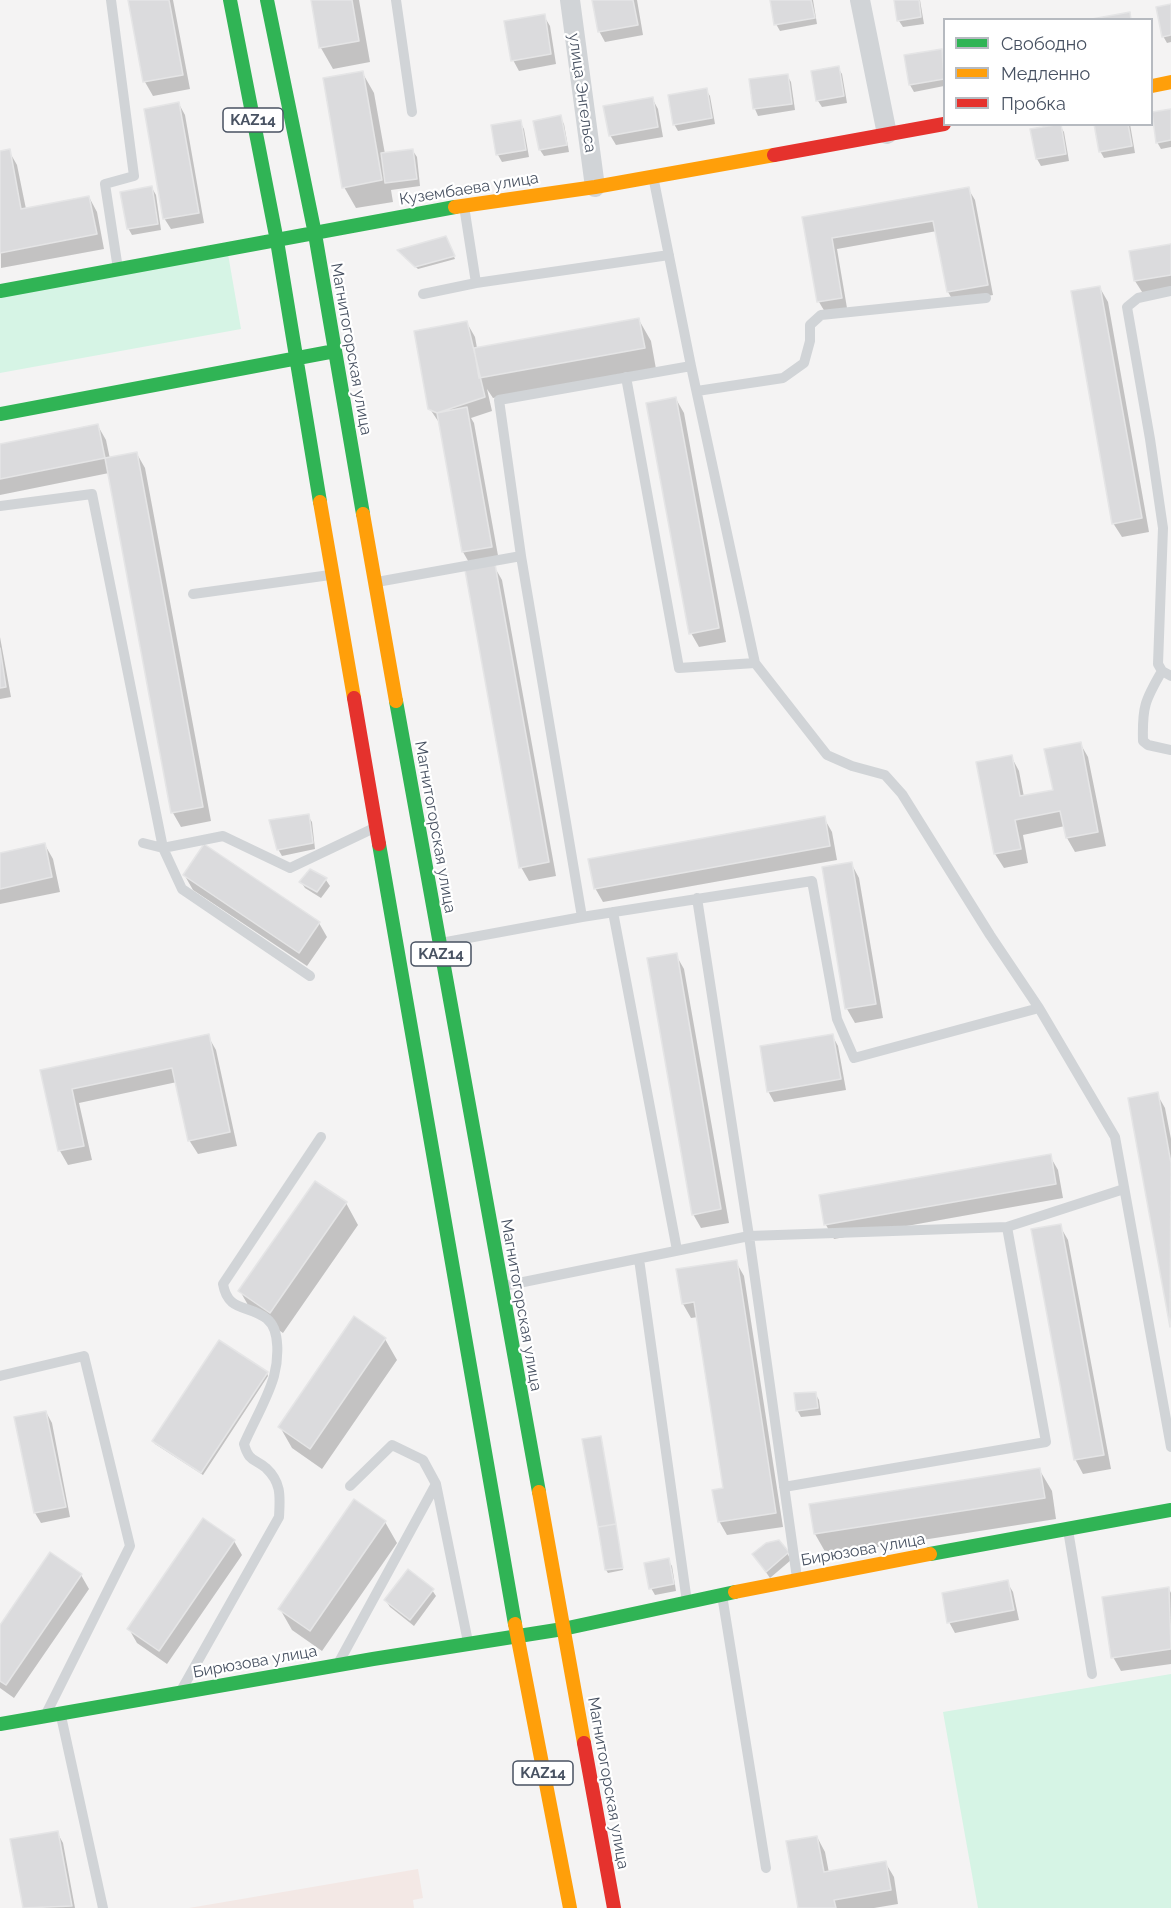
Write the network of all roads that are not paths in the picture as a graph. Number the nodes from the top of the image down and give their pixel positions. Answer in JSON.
{"nodes":[{"id":1,"x":111,"y":0,"type":"edge"},
{"id":2,"x":230,"y":0,"type":"edge"},
{"id":3,"x":267,"y":0,"type":"edge"},
{"id":4,"x":396,"y":0,"type":"edge"},
{"id":5,"x":570,"y":0,"type":"edge"},
{"id":6,"x":860,"y":0,"type":"edge"},
{"id":7,"x":1171,"y":82,"type":"edge"},
{"id":8,"x":1153,"y":86,"type":"edge"},
{"id":9,"x":412,"y":112,"type":"dead end"},
{"id":10,"x":943,"y":124,"type":"edge"},
{"id":11,"x":887,"y":134,"type":"junction"},
{"id":12,"x":653,"y":176,"type":"junction"},
{"id":13,"x":595,"y":187,"type":"junction"},
{"id":14,"x":464,"y":205,"type":"junction"},
{"id":15,"x":315,"y":234,"type":"junction"},
{"id":16,"x":277,"y":241,"type":"junction"},
{"id":17,"x":669,"y":255,"type":"junction"},
{"id":18,"x":118,"y":270,"type":"junction"},
{"id":19,"x":476,"y":283,"type":"junction"},
{"id":20,"x":0,"y":291,"type":"edge"},
{"id":21,"x":1171,"y":291,"type":"edge"},
{"id":22,"x":423,"y":294,"type":"dead end"},
{"id":23,"x":986,"y":298,"type":"dead end"},
{"id":24,"x":335,"y":351,"type":"junction"},
{"id":25,"x":295,"y":358,"type":"junction"},
{"id":26,"x":691,"y":366,"type":"junction"},
{"id":27,"x":626,"y":377,"type":"junction"},
{"id":28,"x":697,"y":391,"type":"junction"},
{"id":29,"x":0,"y":414,"type":"edge"},
{"id":30,"x":0,"y":506,"type":"edge"},
{"id":31,"x":1167,"y":527,"type":"edge"},
{"id":32,"x":521,"y":556,"type":"junction"},
{"id":33,"x":333,"y":574,"type":"junction"},
{"id":34,"x":374,"y":582,"type":"junction"},
{"id":35,"x":193,"y":594,"type":"dead end"},
{"id":36,"x":755,"y":663,"type":"junction"},
{"id":37,"x":1166,"y":674,"type":"edge"},
{"id":38,"x":1171,"y":750,"type":"edge"},
{"id":39,"x":377,"y":827,"type":"junction"},
{"id":40,"x":143,"y":843,"type":"dead end"},
{"id":41,"x":163,"y":848,"type":"junction"},
{"id":42,"x":697,"y":898,"type":"junction"},
{"id":43,"x":613,"y":912,"type":"junction"},
{"id":44,"x":582,"y":917,"type":"junction"},
{"id":45,"x":439,"y":944,"type":"junction"},
{"id":46,"x":310,"y":975,"type":"dead end"},
{"id":47,"x":1040,"y":1008,"type":"junction"},
{"id":48,"x":321,"y":1137,"type":"dead end"},
{"id":49,"x":1124,"y":1189,"type":"junction"},
{"id":50,"x":1007,"y":1227,"type":"junction"},
{"id":51,"x":749,"y":1236,"type":"junction"},
{"id":52,"x":677,"y":1250,"type":"junction"},
{"id":53,"x":639,"y":1258,"type":"junction"},
{"id":54,"x":501,"y":1287,"type":"junction"},
{"id":55,"x":0,"y":1376,"type":"edge"},
{"id":56,"x":1171,"y":1448,"type":"edge"},
{"id":57,"x":436,"y":1484,"type":"junction"},
{"id":58,"x":350,"y":1486,"type":"dead end"},
{"id":59,"x":784,"y":1487,"type":"junction"},
{"id":60,"x":1171,"y":1510,"type":"edge"},
{"id":61,"x":1068,"y":1529,"type":"junction"},
{"id":62,"x":797,"y":1579,"type":"junction"},
{"id":63,"x":722,"y":1595,"type":"junction"},
{"id":64,"x":687,"y":1602,"type":"junction"},
{"id":65,"x":563,"y":1629,"type":"junction"},
{"id":66,"x":517,"y":1638,"type":"junction"},
{"id":67,"x":469,"y":1645,"type":"junction"},
{"id":68,"x":338,"y":1665,"type":"junction"},
{"id":69,"x":1092,"y":1674,"type":"dead end"},
{"id":70,"x":180,"y":1692,"type":"junction"},
{"id":71,"x":60,"y":1713,"type":"junction"},
{"id":72,"x":45,"y":1715,"type":"junction"},
{"id":73,"x":0,"y":1724,"type":"edge"},
{"id":74,"x":766,"y":1868,"type":"dead end"},
{"id":75,"x":103,"y":1908,"type":"edge"},
{"id":76,"x":570,"y":1908,"type":"edge"},
{"id":77,"x":614,"y":1908,"type":"edge"}],
"edges":[{"from":1,"to":18,"type":"lane"},
{"from":2,"to":16,"type":"main road","number":"KAZ14"},
{"from":3,"to":15,"type":"main road","name":"Магнитогорская улица","number":"KAZ14"},
{"from":4,"to":9,"type":"lane"},
{"from":5,"to":13,"type":"street","name":"улица Энгельса"},
{"from":6,"to":11,"type":"street"},
{"from":7,"to":8,"type":"main road"},
{"from":10,"to":11,"type":"main road","name":"Кузембаева улица"},
{"from":11,"to":12,"type":"main road","name":"Кузембаева улица"},
{"from":12,"to":13,"type":"main road","name":"Кузембаева улица"},
{"from":12,"to":17,"type":"lane"},
{"from":13,"to":14,"type":"main road","name":"Кузембаева улица"},
{"from":14,"to":15,"type":"main road","name":"Кузембаева улица"},
{"from":14,"to":19,"type":"lane"},
{"from":15,"to":16,"type":"main road","name":"Кузембаева улица"},
{"from":15,"to":24,"type":"main road","name":"Магнитогорская улица","number":"KAZ14"},
{"from":16,"to":18,"type":"main road","name":"Кузембаева улица"},
{"from":16,"to":25,"type":"main road","number":"KAZ14"},
{"from":17,"to":19,"type":"lane"},
{"from":17,"to":26,"type":"lane"},
{"from":18,"to":20,"type":"main road","name":"Кузембаева улица"},
{"from":19,"to":22,"type":"lane"},
{"from":21,"to":31,"type":"lane"},
{"from":23,"to":28,"type":"lane"},
{"from":24,"to":25,"type":"main road"},
{"from":24,"to":34,"type":"main road","name":"Магнитогорская улица","number":"KAZ14"},
{"from":25,"to":29,"type":"main road"},
{"from":25,"to":33,"type":"main road","number":"KAZ14"},
{"from":26,"to":27,"type":"lane"},
{"from":26,"to":28,"type":"lane"},
{"from":27,"to":32,"type":"lane"},
{"from":27,"to":36,"type":"lane"},
{"from":28,"to":36,"type":"lane"},
{"from":30,"to":41,"type":"lane"},
{"from":31,"to":37,"type":"lane"},
{"from":32,"to":34,"type":"lane"},
{"from":32,"to":44,"type":"lane"},
{"from":33,"to":35,"type":"lane"},
{"from":33,"to":39,"type":"main road","number":"KAZ14"},
{"from":34,"to":45,"type":"main road","name":"Магнитогорская улица","number":"KAZ14"},
{"from":36,"to":47,"type":"lane"},
{"from":37,"to":38,"type":"lane"},
{"from":39,"to":41,"type":"lane"},
{"from":39,"to":66,"type":"main road","number":"KAZ14"},
{"from":40,"to":41,"type":"lane"},
{"from":41,"to":46,"type":"lane"},
{"from":42,"to":43,"type":"lane"},
{"from":42,"to":47,"type":"lane"},
{"from":42,"to":51,"type":"lane"},
{"from":43,"to":44,"type":"lane"},
{"from":43,"to":52,"type":"lane"},
{"from":44,"to":45,"type":"lane"},
{"from":45,"to":54,"type":"main road","name":"Магнитогорская улица","number":"KAZ14"},
{"from":47,"to":49,"type":"lane"},
{"from":48,"to":70,"type":"lane"},
{"from":49,"to":50,"type":"lane"},
{"from":49,"to":56,"type":"lane"},
{"from":50,"to":51,"type":"lane"},
{"from":50,"to":59,"type":"lane"},
{"from":51,"to":52,"type":"lane"},
{"from":51,"to":59,"type":"lane"},
{"from":52,"to":53,"type":"lane"},
{"from":53,"to":54,"type":"lane"},
{"from":53,"to":64,"type":"lane"},
{"from":54,"to":65,"type":"main road","name":"Магнитогорская улица","number":"KAZ14"},
{"from":55,"to":72,"type":"lane"},
{"from":57,"to":58,"type":"lane"},
{"from":57,"to":67,"type":"lane"},
{"from":57,"to":68,"type":"lane"},
{"from":59,"to":62,"type":"lane"},
{"from":60,"to":61,"type":"main road","name":"Бирюзова улица"},
{"from":61,"to":62,"type":"main road","name":"Бирюзова улица"},
{"from":61,"to":69,"type":"lane"},
{"from":62,"to":63,"type":"main road","name":"Бирюзова улица"},
{"from":63,"to":64,"type":"main road","name":"Бирюзова улица"},
{"from":63,"to":74,"type":"lane"},
{"from":64,"to":65,"type":"main road","name":"Бирюзова улица"},
{"from":65,"to":66,"type":"main road","name":"Бирюзова улица"},
{"from":65,"to":77,"type":"main road","name":"Магнитогорская улица","number":"KAZ14"},
{"from":66,"to":67,"type":"main road","name":"Бирюзова улица"},
{"from":66,"to":76,"type":"main road","number":"KAZ14"},
{"from":67,"to":68,"type":"main road","name":"Бирюзова улица"},
{"from":68,"to":70,"type":"main road","name":"Бирюзова улица"},
{"from":70,"to":71,"type":"main road","name":"Бирюзова улица"},
{"from":71,"to":72,"type":"main road","name":"Бирюзова улица"},
{"from":71,"to":75,"type":"lane"},
{"from":72,"to":73,"type":"main road","name":"Бирюзова улица"}]}
